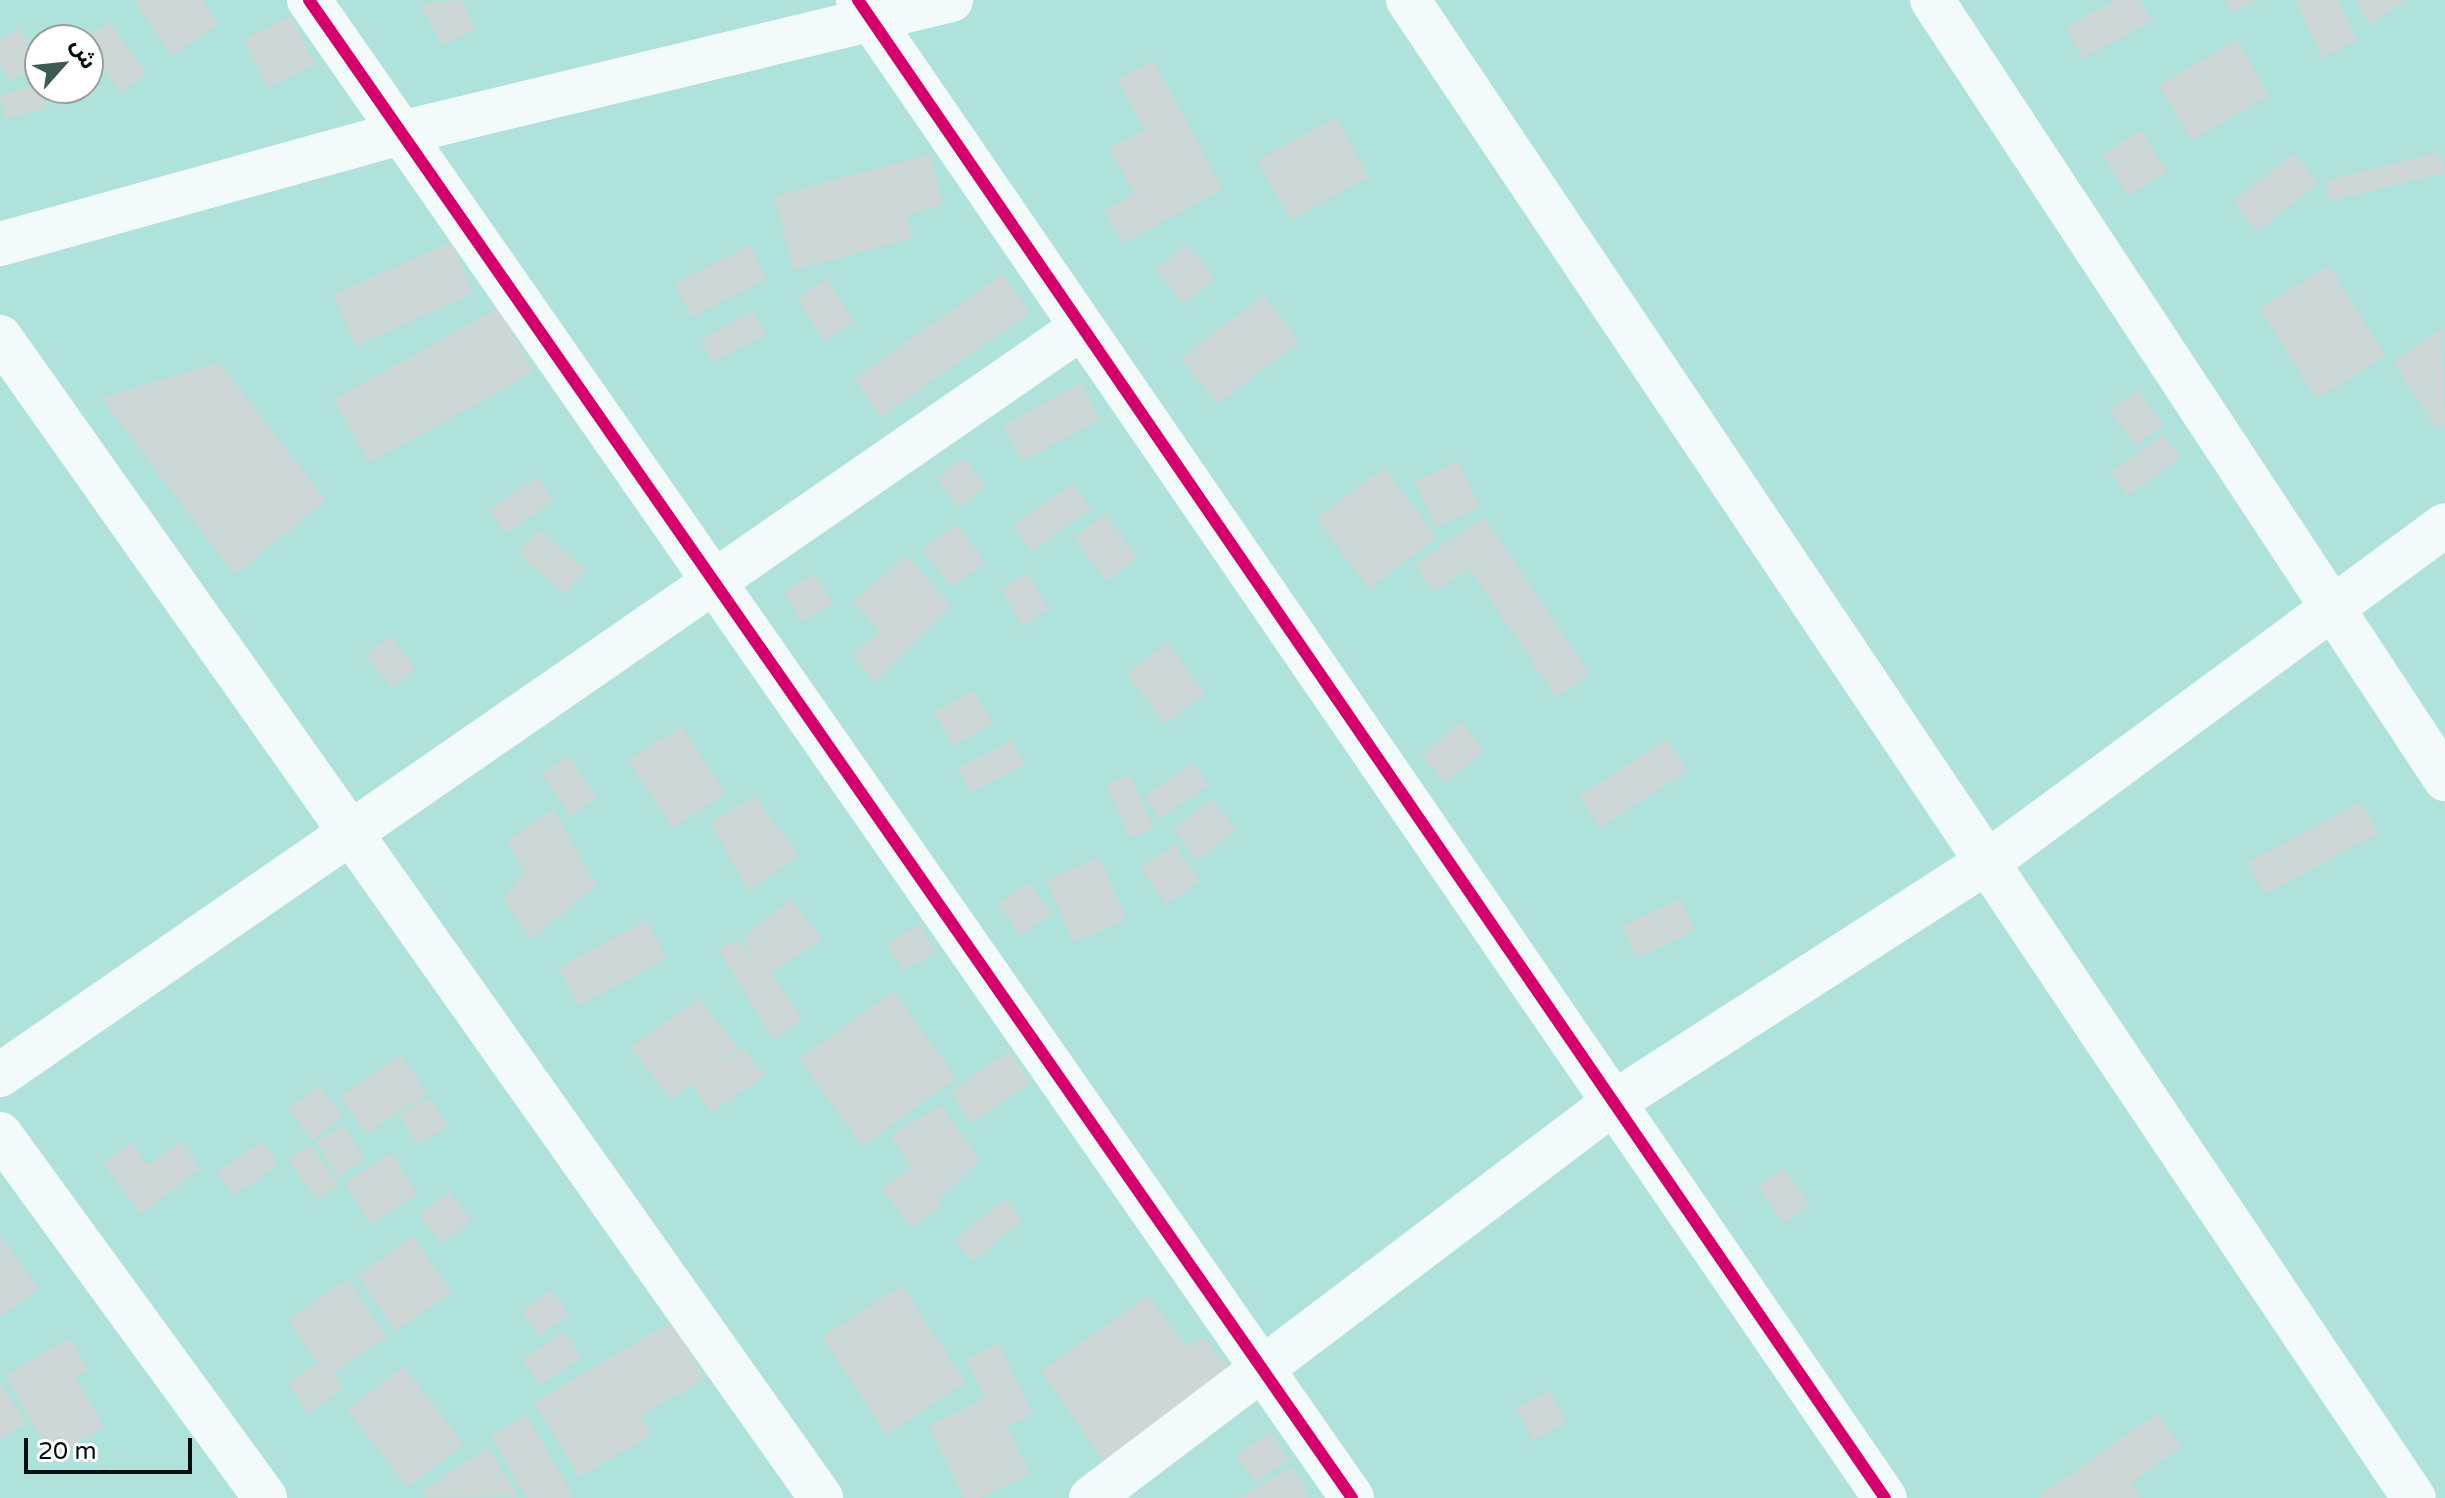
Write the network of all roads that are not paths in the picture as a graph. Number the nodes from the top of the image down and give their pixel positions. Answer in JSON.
{"nodes":[{"id":1,"x":309,"y":0,"type":"edge"},
{"id":2,"x":951,"y":0,"type":"edge"},
{"id":3,"x":1408,"y":0,"type":"edge"},
{"id":4,"x":1932,"y":0,"type":"edge"},
{"id":5,"x":864,"y":9,"type":"edge"},
{"id":6,"x":401,"y":133,"type":"junction"},
{"id":7,"x":0,"y":244,"type":"edge"},
{"id":8,"x":1081,"y":328,"type":"junction"},
{"id":9,"x":0,"y":337,"type":"edge"},
{"id":10,"x":2445,"y":525,"type":"edge"},
{"id":11,"x":717,"y":585,"type":"junction"},
{"id":12,"x":2329,"y":607,"type":"junction"},
{"id":13,"x":2445,"y":779,"type":"edge"},
{"id":14,"x":346,"y":833,"type":"junction"},
{"id":15,"x":1989,"y":861,"type":"junction"},
{"id":16,"x":0,"y":1075,"type":"edge"},
{"id":17,"x":1613,"y":1103,"type":"junction"},
{"id":18,"x":0,"y":1134,"type":"edge"},
{"id":19,"x":1264,"y":1373,"type":"junction"},
{"id":20,"x":265,"y":1498,"type":"edge"},
{"id":21,"x":821,"y":1498,"type":"edge"},
{"id":22,"x":1091,"y":1498,"type":"edge"},
{"id":23,"x":1352,"y":1498,"type":"edge"},
{"id":24,"x":1885,"y":1498,"type":"edge"},
{"id":25,"x":2414,"y":1498,"type":"edge"}],
"edges":[{"from":1,"to":6,"type":"street"},
{"from":2,"to":5,"type":"street"},
{"from":3,"to":15,"type":"street"},
{"from":4,"to":12,"type":"street"},
{"from":5,"to":6,"type":"street"},
{"from":5,"to":8,"type":"street"},
{"from":6,"to":7,"type":"street"},
{"from":6,"to":11,"type":"street"},
{"from":8,"to":11,"type":"street"},
{"from":8,"to":17,"type":"street"},
{"from":9,"to":14,"type":"street"},
{"from":10,"to":12,"type":"street"},
{"from":11,"to":14,"type":"street"},
{"from":11,"to":19,"type":"street"},
{"from":12,"to":13,"type":"street"},
{"from":12,"to":15,"type":"street"},
{"from":14,"to":16,"type":"street"},
{"from":14,"to":21,"type":"street"},
{"from":15,"to":17,"type":"street"},
{"from":15,"to":25,"type":"street"},
{"from":17,"to":19,"type":"street"},
{"from":17,"to":24,"type":"street"},
{"from":18,"to":20,"type":"street"},
{"from":19,"to":22,"type":"street"},
{"from":19,"to":23,"type":"street"}]}
